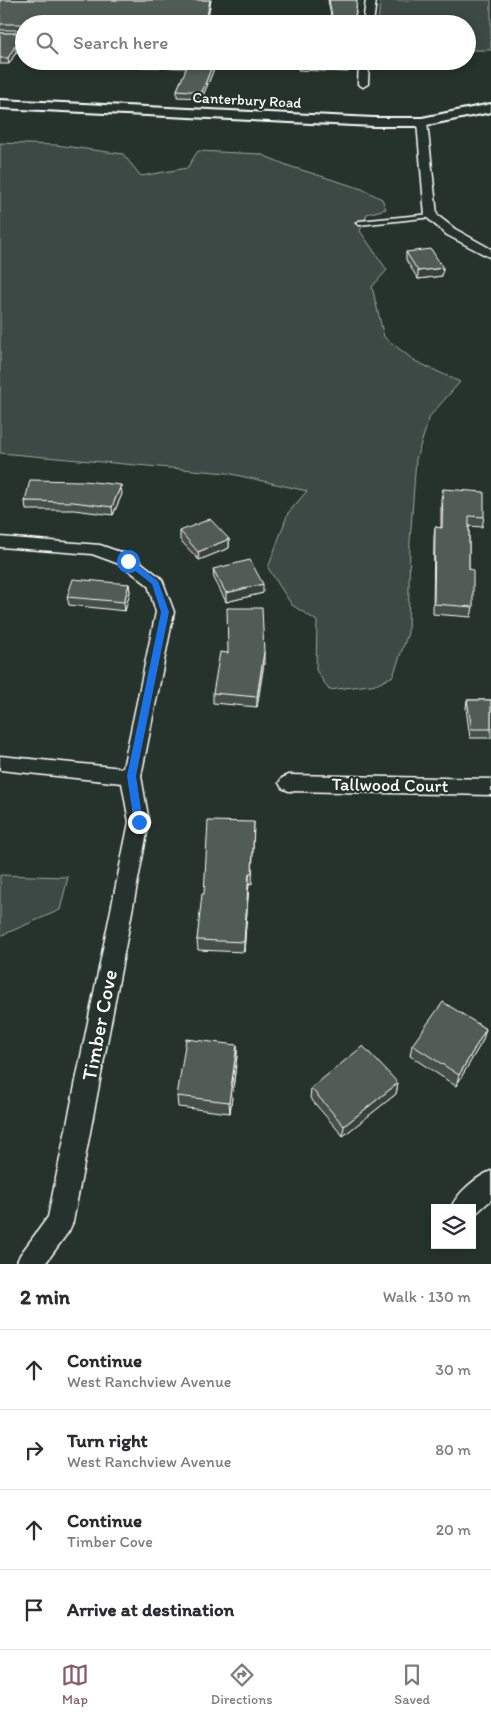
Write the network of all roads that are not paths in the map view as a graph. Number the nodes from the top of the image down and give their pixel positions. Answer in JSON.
{"nodes":[{"id":1,"x":371,"y":0,"type":"edge"},
{"id":2,"x":369,"y":15,"type":"edge"},
{"id":3,"x":364,"y":70,"type":"edge"},
{"id":4,"x":363,"y":84,"type":"dead end"},
{"id":5,"x":0,"y":104,"type":"edge"},
{"id":6,"x":491,"y":108,"type":"edge"},
{"id":7,"x":422,"y":122,"type":"junction"},
{"id":8,"x":431,"y":216,"type":"junction"},
{"id":9,"x":358,"y":223,"type":"dead end"},
{"id":10,"x":491,"y":254,"type":"edge"},
{"id":11,"x":0,"y":542,"type":"edge"},
{"id":12,"x":0,"y":763,"type":"edge"},
{"id":13,"x":131,"y":776,"type":"junction"},
{"id":14,"x":289,"y":783,"type":"dead end"},
{"id":15,"x":491,"y":787,"type":"edge"},
{"id":16,"x":491,"y":1183,"type":"edge"},
{"id":17,"x":467,"y":1204,"type":"edge"},
{"id":18,"x":29,"y":1264,"type":"edge"}],
"edges":[{"from":1,"to":2,"type":"street"},
{"from":3,"to":4,"type":"street"},
{"from":5,"to":7,"type":"street","name":"Canterbury Road"},
{"from":6,"to":7,"type":"street","name":"Canterbury Road"},
{"from":7,"to":8,"type":"street"},
{"from":8,"to":9,"type":"lane"},
{"from":8,"to":10,"type":"street"},
{"from":11,"to":13,"type":"street"},
{"from":12,"to":13,"type":"street"},
{"from":13,"to":18,"type":"street","name":"Timber Cove"},
{"from":14,"to":15,"type":"street","name":"Tallwood Court"},
{"from":16,"to":17,"type":"street"}]}
